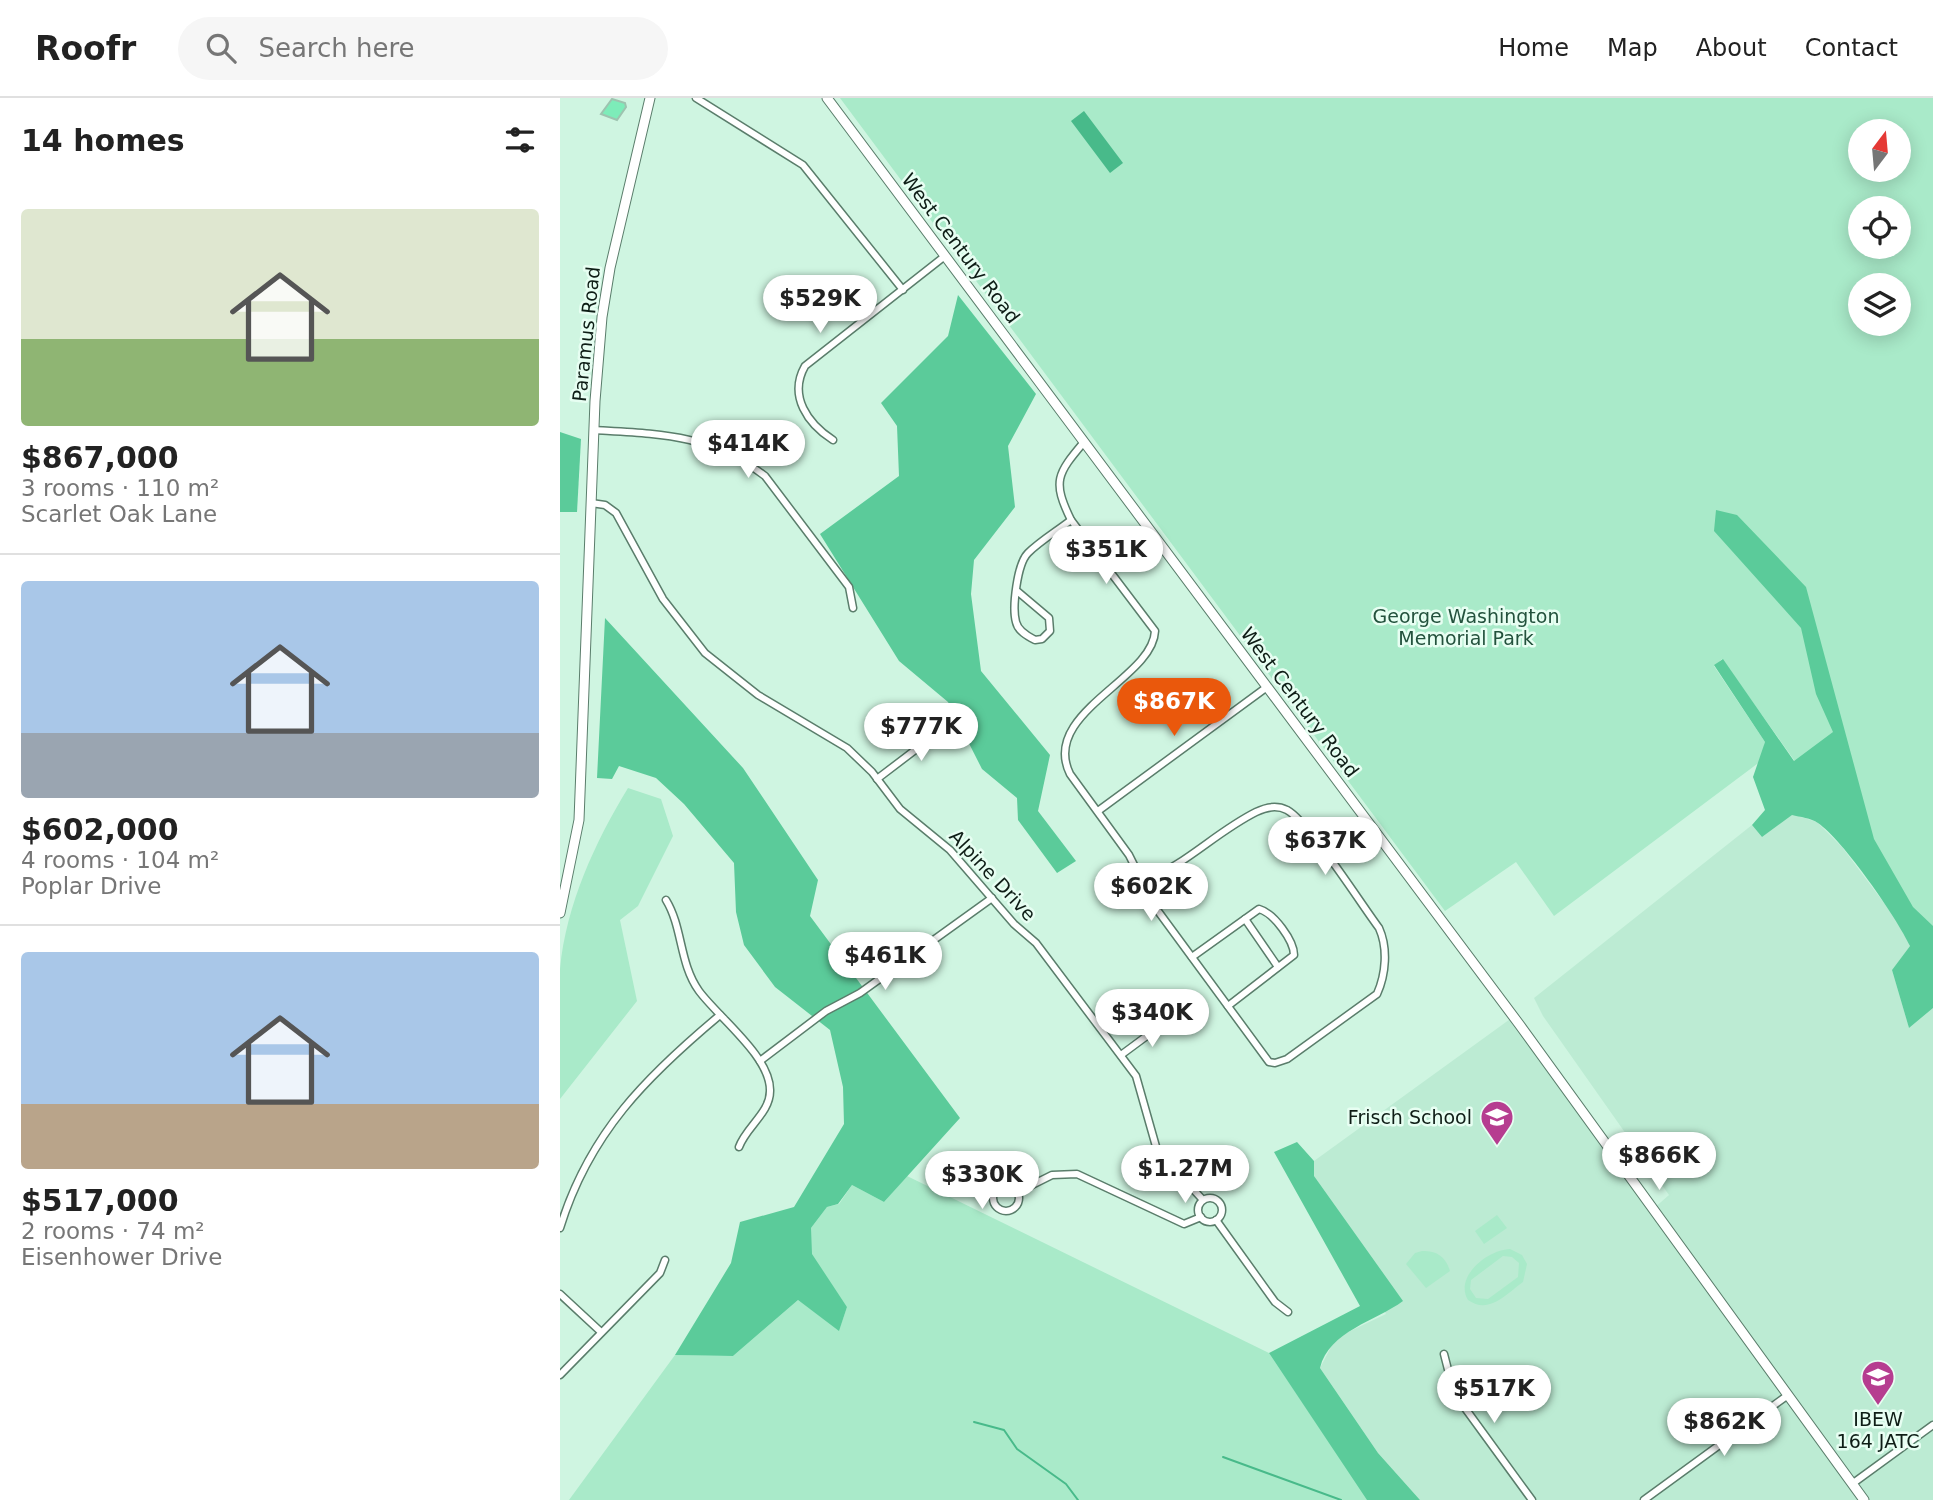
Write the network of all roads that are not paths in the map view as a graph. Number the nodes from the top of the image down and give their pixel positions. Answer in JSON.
{"nodes":[{"id":1,"x":650,"y":98,"type":"edge"},
{"id":2,"x":696,"y":98,"type":"edge"},
{"id":3,"x":827,"y":98,"type":"edge"},
{"id":4,"x":945,"y":256,"type":"junction"},
{"id":5,"x":903,"y":290,"type":"junction"},
{"id":6,"x":594,"y":430,"type":"junction"},
{"id":7,"x":833,"y":440,"type":"dead end"},
{"id":8,"x":1084,"y":442,"type":"junction"},
{"id":9,"x":592,"y":503,"type":"junction"},
{"id":10,"x":1071,"y":520,"type":"junction"},
{"id":11,"x":1017,"y":591,"type":"junction"},
{"id":12,"x":853,"y":607,"type":"dead end"},
{"id":13,"x":1267,"y":687,"type":"junction"},
{"id":14,"x":948,"y":725,"type":"dead end"},
{"id":15,"x":877,"y":779,"type":"junction"},
{"id":16,"x":1098,"y":811,"type":"junction"},
{"id":17,"x":1143,"y":883,"type":"junction"},
{"id":18,"x":992,"y":898,"type":"junction"},
{"id":19,"x":666,"y":900,"type":"dead end"},
{"id":20,"x":560,"y":913,"type":"edge"},
{"id":21,"x":1245,"y":919,"type":"junction"},
{"id":22,"x":1192,"y":957,"type":"junction"},
{"id":23,"x":1278,"y":967,"type":"junction"},
{"id":24,"x":1228,"y":1006,"type":"junction"},
{"id":25,"x":720,"y":1015,"type":"junction"},
{"id":26,"x":1167,"y":1021,"type":"dead end"},
{"id":27,"x":1121,"y":1055,"type":"junction"},
{"id":28,"x":760,"y":1061,"type":"junction"},
{"id":29,"x":739,"y":1147,"type":"dead end"},
{"id":30,"x":1020,"y":1191,"type":"junction"},
{"id":31,"x":1203,"y":1200,"type":"junction"},
{"id":32,"x":1201,"y":1217,"type":"junction"},
{"id":33,"x":1216,"y":1220,"type":"junction"},
{"id":34,"x":560,"y":1228,"type":"edge"},
{"id":35,"x":665,"y":1260,"type":"dead end"},
{"id":36,"x":560,"y":1294,"type":"edge"},
{"id":37,"x":1288,"y":1312,"type":"dead end"},
{"id":38,"x":601,"y":1332,"type":"junction"},
{"id":39,"x":1444,"y":1354,"type":"dead end"},
{"id":40,"x":560,"y":1375,"type":"edge"},
{"id":41,"x":1788,"y":1395,"type":"junction"},
{"id":42,"x":1933,"y":1424,"type":"edge"},
{"id":43,"x":1852,"y":1484,"type":"junction"},
{"id":44,"x":1532,"y":1500,"type":"edge"},
{"id":45,"x":1644,"y":1500,"type":"edge"},
{"id":46,"x":1864,"y":1500,"type":"edge"}],
"edges":[{"from":1,"to":6,"type":"main road","name":"Paramus Road"},
{"from":2,"to":5,"type":"street"},
{"from":3,"to":4,"type":"main road","name":"West Century Road"},
{"from":4,"to":5,"type":"street"},
{"from":4,"to":8,"type":"main road","name":"West Century Road"},
{"from":5,"to":7,"type":"street"},
{"from":6,"to":9,"type":"main road","name":"Paramus Road"},
{"from":6,"to":12,"type":"street"},
{"from":8,"to":10,"type":"street"},
{"from":8,"to":13,"type":"main road","name":"West Century Road"},
{"from":9,"to":15,"type":"street","name":"Alpine Drive"},
{"from":9,"to":20,"type":"main road","name":"Paramus Road"},
{"from":10,"to":11,"type":"street"},
{"from":10,"to":16,"type":"street"},
{"from":11,"to":11,"type":"street"},
{"from":13,"to":16,"type":"street"},
{"from":13,"to":41,"type":"main road","name":"West Century Road"},
{"from":14,"to":15,"type":"street"},
{"from":15,"to":18,"type":"street","name":"Alpine Drive"},
{"from":16,"to":17,"type":"street"},
{"from":17,"to":22,"type":"street"},
{"from":17,"to":24,"type":"street"},
{"from":18,"to":27,"type":"street","name":"Alpine Drive"},
{"from":18,"to":28,"type":"street"},
{"from":19,"to":25,"type":"street"},
{"from":21,"to":22,"type":"street"},
{"from":21,"to":23,"type":"street"},
{"from":21,"to":23,"type":"street"},
{"from":22,"to":24,"type":"street"},
{"from":23,"to":24,"type":"street"},
{"from":25,"to":28,"type":"street"},
{"from":25,"to":34,"type":"street"},
{"from":26,"to":27,"type":"street"},
{"from":27,"to":31,"type":"street","name":"Alpine Drive"},
{"from":28,"to":29,"type":"street"},
{"from":30,"to":30,"type":"street"},
{"from":30,"to":32,"type":"street"},
{"from":31,"to":32,"type":"street"},
{"from":31,"to":33,"type":"street"},
{"from":32,"to":33,"type":"street"},
{"from":33,"to":37,"type":"street"},
{"from":35,"to":38,"type":"street"},
{"from":36,"to":38,"type":"street"},
{"from":38,"to":40,"type":"street"},
{"from":39,"to":44,"type":"street"},
{"from":41,"to":43,"type":"main road","name":"West Century Road"},
{"from":41,"to":45,"type":"street"},
{"from":42,"to":43,"type":"street"},
{"from":43,"to":46,"type":"main road","name":"West Century Road"}]}
